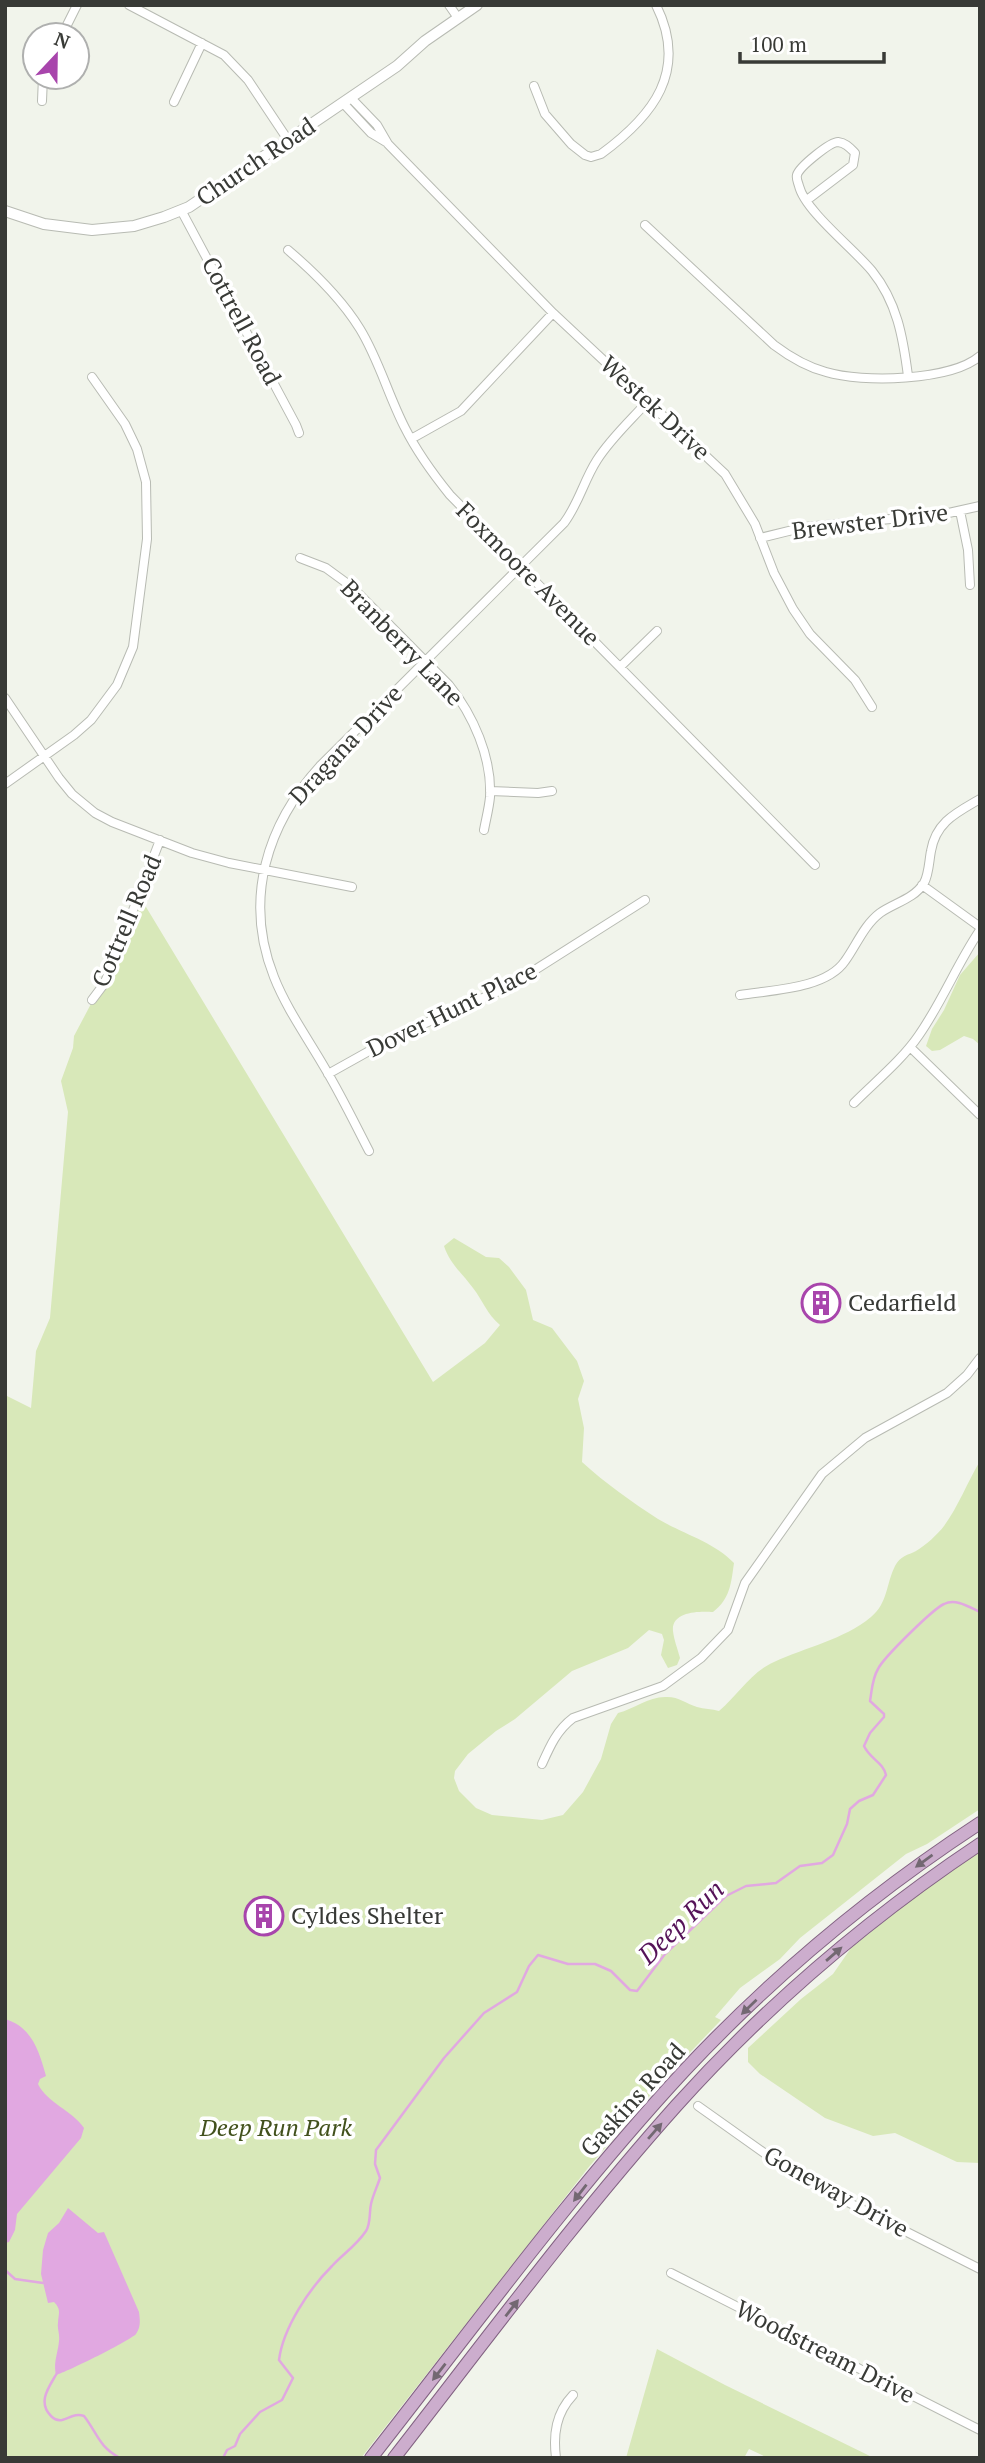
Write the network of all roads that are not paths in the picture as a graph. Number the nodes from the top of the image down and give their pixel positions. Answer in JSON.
{"nodes":[{"id":1,"x":77,"y":5,"type":"edge"},
{"id":2,"x":129,"y":5,"type":"edge"},
{"id":3,"x":449,"y":5,"type":"edge"},
{"id":4,"x":477,"y":5,"type":"edge"},
{"id":5,"x":656,"y":5,"type":"edge"},
{"id":6,"x":458,"y":18,"type":"junction"},
{"id":7,"x":69,"y":21,"type":"edge"},
{"id":8,"x":202,"y":43,"type":"junction"},
{"id":9,"x":534,"y":86,"type":"dead end"},
{"id":10,"x":42,"y":91,"type":"edge"},
{"id":11,"x":347,"y":100,"type":"junction"},
{"id":12,"x":42,"y":102,"type":"dead end"},
{"id":13,"x":174,"y":102,"type":"dead end"},
{"id":14,"x":288,"y":140,"type":"junction"},
{"id":15,"x":807,"y":200,"type":"junction"},
{"id":16,"x":5,"y":211,"type":"edge"},
{"id":17,"x":181,"y":211,"type":"junction"},
{"id":18,"x":645,"y":225,"type":"dead end"},
{"id":19,"x":288,"y":250,"type":"dead end"},
{"id":20,"x":553,"y":313,"type":"junction"},
{"id":21,"x":980,"y":356,"type":"edge"},
{"id":22,"x":908,"y":376,"type":"junction"},
{"id":23,"x":92,"y":377,"type":"dead end"},
{"id":24,"x":648,"y":401,"type":"junction"},
{"id":25,"x":299,"y":433,"type":"dead end"},
{"id":26,"x":411,"y":439,"type":"junction"},
{"id":27,"x":980,"y":506,"type":"edge"},
{"id":28,"x":960,"y":511,"type":"junction"},
{"id":29,"x":760,"y":538,"type":"junction"},
{"id":30,"x":300,"y":558,"type":"dead end"},
{"id":31,"x":520,"y":567,"type":"junction"},
{"id":32,"x":970,"y":585,"type":"dead end"},
{"id":33,"x":657,"y":631,"type":"dead end"},
{"id":34,"x":426,"y":661,"type":"junction"},
{"id":35,"x":620,"y":667,"type":"junction"},
{"id":36,"x":5,"y":698,"type":"edge"},
{"id":37,"x":872,"y":707,"type":"dead end"},
{"id":38,"x":44,"y":756,"type":"junction"},
{"id":39,"x":5,"y":784,"type":"edge"},
{"id":40,"x":490,"y":791,"type":"junction"},
{"id":41,"x":552,"y":791,"type":"dead end"},
{"id":42,"x":980,"y":799,"type":"edge"},
{"id":43,"x":484,"y":830,"type":"dead end"},
{"id":44,"x":160,"y":840,"type":"junction"},
{"id":45,"x":815,"y":865,"type":"dead end"},
{"id":46,"x":264,"y":870,"type":"junction"},
{"id":47,"x":922,"y":886,"type":"junction"},
{"id":48,"x":352,"y":887,"type":"dead end"},
{"id":49,"x":645,"y":900,"type":"dead end"},
{"id":50,"x":980,"y":929,"type":"edge"},
{"id":51,"x":740,"y":995,"type":"dead end"},
{"id":52,"x":92,"y":1000,"type":"dead end"},
{"id":53,"x":910,"y":1046,"type":"junction"},
{"id":54,"x":328,"y":1074,"type":"junction"},
{"id":55,"x":854,"y":1102,"type":"dead end"},
{"id":56,"x":980,"y":1115,"type":"edge"},
{"id":57,"x":369,"y":1151,"type":"dead end"},
{"id":58,"x":980,"y":1358,"type":"edge"},
{"id":59,"x":542,"y":1764,"type":"dead end"},
{"id":60,"x":980,"y":1823,"type":"edge"},
{"id":61,"x":980,"y":1844,"type":"edge"},
{"id":62,"x":698,"y":2106,"type":"dead end"},
{"id":63,"x":980,"y":2269,"type":"edge"},
{"id":64,"x":671,"y":2273,"type":"dead end"},
{"id":65,"x":573,"y":2395,"type":"dead end"},
{"id":66,"x":980,"y":2430,"type":"edge"},
{"id":67,"x":371,"y":2458,"type":"edge"},
{"id":68,"x":394,"y":2458,"type":"edge"},
{"id":69,"x":556,"y":2458,"type":"edge"}],
"edges":[{"from":1,"to":7,"type":"street"},
{"from":2,"to":8,"type":"street"},
{"from":3,"to":6,"type":"street"},
{"from":4,"to":6,"type":"main road","name":"Church Road"},
{"from":5,"to":9,"type":"street"},
{"from":6,"to":11,"type":"main road","name":"Church Road"},
{"from":8,"to":13,"type":"street"},
{"from":8,"to":14,"type":"street"},
{"from":10,"to":12,"type":"street"},
{"from":11,"to":14,"type":"main road","name":"Church Road"},
{"from":11,"to":20,"type":"street","name":"Westek Drive"},
{"from":14,"to":17,"type":"main road","name":"Church Road"},
{"from":15,"to":15,"type":"street"},
{"from":15,"to":22,"type":"street"},
{"from":16,"to":17,"type":"main road","name":"Church Road"},
{"from":17,"to":25,"type":"street","name":"Cottrell Road"},
{"from":18,"to":22,"type":"street"},
{"from":19,"to":26,"type":"street","name":"Foxmoore Avenue"},
{"from":20,"to":24,"type":"street","name":"Westek Drive"},
{"from":20,"to":26,"type":"street"},
{"from":21,"to":22,"type":"street"},
{"from":23,"to":38,"type":"street"},
{"from":24,"to":29,"type":"street","name":"Westek Drive"},
{"from":24,"to":31,"type":"street","name":"Dragana Drive"},
{"from":26,"to":31,"type":"street","name":"Foxmoore Avenue"},
{"from":27,"to":28,"type":"street","name":"Brewster Drive"},
{"from":28,"to":29,"type":"street","name":"Brewster Drive"},
{"from":28,"to":32,"type":"street"},
{"from":29,"to":37,"type":"street","name":"Westek Drive"},
{"from":30,"to":34,"type":"street","name":"Branberry Lane"},
{"from":31,"to":34,"type":"street","name":"Dragana Drive"},
{"from":31,"to":35,"type":"street","name":"Foxmoore Avenue"},
{"from":33,"to":35,"type":"street"},
{"from":34,"to":40,"type":"street","name":"Branberry Lane"},
{"from":34,"to":46,"type":"street","name":"Dragana Drive"},
{"from":35,"to":45,"type":"street","name":"Foxmoore Avenue"},
{"from":36,"to":38,"type":"street"},
{"from":38,"to":39,"type":"street"},
{"from":38,"to":44,"type":"street"},
{"from":40,"to":41,"type":"street"},
{"from":40,"to":43,"type":"street","name":"Branberry Lane"},
{"from":42,"to":47,"type":"street"},
{"from":44,"to":46,"type":"street"},
{"from":44,"to":52,"type":"street","name":"Cottrell Road"},
{"from":46,"to":48,"type":"street"},
{"from":46,"to":54,"type":"street","name":"Dragana Drive"},
{"from":47,"to":50,"type":"street"},
{"from":47,"to":51,"type":"street"},
{"from":49,"to":54,"type":"street","name":"Dover Hunt Place"},
{"from":50,"to":53,"type":"street"},
{"from":53,"to":55,"type":"street"},
{"from":53,"to":56,"type":"street"},
{"from":54,"to":57,"type":"street","name":"Dragana Drive"},
{"from":58,"to":59,"type":"street"},
{"from":60,"to":67,"type":"main road","name":"Gaskins Road","one_way":true},
{"from":68,"to":61,"type":"main road","name":"Gaskins Road","one_way":true},
{"from":62,"to":63,"type":"street","name":"Goneway Drive"},
{"from":64,"to":66,"type":"street","name":"Woodstream Drive"},
{"from":65,"to":69,"type":"street"}]}
